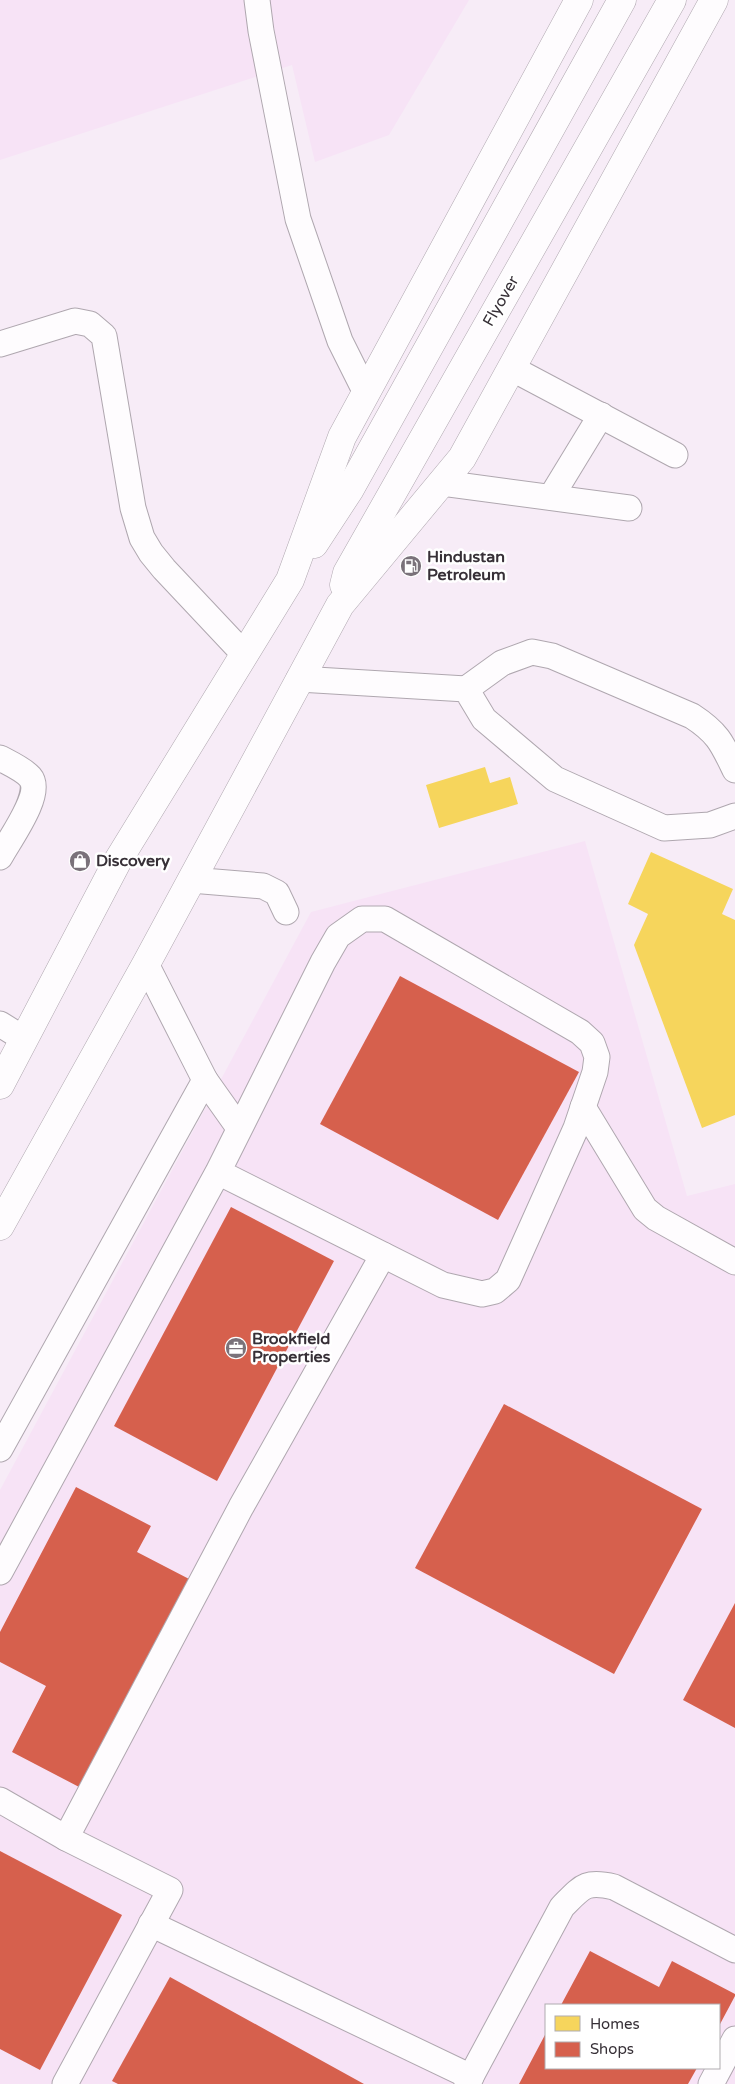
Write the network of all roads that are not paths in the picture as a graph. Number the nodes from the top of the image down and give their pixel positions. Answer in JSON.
{"nodes":[{"id":1,"x":257,"y":0,"type":"edge"},
{"id":2,"x":579,"y":0,"type":"edge"},
{"id":3,"x":622,"y":0,"type":"edge"},
{"id":4,"x":672,"y":0,"type":"edge"},
{"id":5,"x":714,"y":0,"type":"edge"},
{"id":6,"x":0,"y":344,"type":"edge"},
{"id":7,"x":511,"y":368,"type":"junction"},
{"id":8,"x":366,"y":393,"type":"junction"},
{"id":9,"x":601,"y":415,"type":"junction"},
{"id":10,"x":675,"y":454,"type":"dead end"},
{"id":11,"x":442,"y":483,"type":"junction"},
{"id":12,"x":551,"y":497,"type":"junction"},
{"id":13,"x":630,"y":508,"type":"dead end"},
{"id":14,"x":290,"y":580,"type":"junction"},
{"id":15,"x":340,"y":605,"type":"junction"},
{"id":16,"x":243,"y":653,"type":"junction"},
{"id":17,"x":299,"y":679,"type":"junction"},
{"id":18,"x":466,"y":688,"type":"junction"},
{"id":19,"x":4,"y":768,"type":"edge"},
{"id":20,"x":735,"y":770,"type":"edge"},
{"id":21,"x":735,"y":816,"type":"edge"},
{"id":22,"x":0,"y":857,"type":"edge"},
{"id":23,"x":191,"y":880,"type":"junction"},
{"id":24,"x":286,"y":912,"type":"dead end"},
{"id":25,"x":146,"y":964,"type":"junction"},
{"id":26,"x":0,"y":1024,"type":"edge"},
{"id":27,"x":24,"y":1039,"type":"junction"},
{"id":28,"x":205,"y":1080,"type":"junction"},
{"id":29,"x":0,"y":1085,"type":"edge"},
{"id":30,"x":583,"y":1107,"type":"junction"},
{"id":31,"x":239,"y":1128,"type":"junction"},
{"id":32,"x":218,"y":1172,"type":"junction"},
{"id":33,"x":0,"y":1226,"type":"edge"},
{"id":34,"x":383,"y":1255,"type":"junction"},
{"id":35,"x":735,"y":1262,"type":"edge"},
{"id":36,"x":1,"y":1446,"type":"edge"},
{"id":37,"x":0,"y":1572,"type":"edge"},
{"id":38,"x":0,"y":1800,"type":"edge"},
{"id":39,"x":66,"y":1838,"type":"junction"},
{"id":40,"x":151,"y":1924,"type":"junction"},
{"id":41,"x":735,"y":1950,"type":"edge"},
{"id":42,"x":735,"y":2038,"type":"edge"},
{"id":43,"x":720,"y":2067,"type":"edge"},
{"id":44,"x":719,"y":2069,"type":"edge"},
{"id":45,"x":469,"y":2081,"type":"edge"},
{"id":46,"x":65,"y":2084,"type":"edge"},
{"id":47,"x":711,"y":2084,"type":"edge"}],
"edges":[{"from":1,"to":8,"type":"street"},
{"from":2,"to":8,"type":"main road"},
{"from":3,"to":14,"type":"main road"},
{"from":4,"to":15,"type":"main road","name":"Flyover"},
{"from":5,"to":7,"type":"main road"},
{"from":6,"to":16,"type":"street"},
{"from":7,"to":9,"type":"street"},
{"from":7,"to":11,"type":"main road"},
{"from":8,"to":14,"type":"main road"},
{"from":9,"to":10,"type":"street"},
{"from":9,"to":12,"type":"street"},
{"from":11,"to":12,"type":"street"},
{"from":11,"to":15,"type":"main road"},
{"from":12,"to":13,"type":"street"},
{"from":14,"to":16,"type":"main road"},
{"from":15,"to":17,"type":"main road"},
{"from":16,"to":27,"type":"main road"},
{"from":17,"to":18,"type":"street"},
{"from":17,"to":23,"type":"main road"},
{"from":18,"to":20,"type":"street"},
{"from":18,"to":21,"type":"street"},
{"from":19,"to":22,"type":"street"},
{"from":23,"to":24,"type":"street"},
{"from":23,"to":25,"type":"main road"},
{"from":25,"to":28,"type":"street"},
{"from":25,"to":33,"type":"main road"},
{"from":26,"to":27,"type":"street"},
{"from":27,"to":29,"type":"main road"},
{"from":28,"to":31,"type":"street"},
{"from":28,"to":36,"type":"street"},
{"from":30,"to":31,"type":"street"},
{"from":30,"to":34,"type":"street"},
{"from":30,"to":35,"type":"street"},
{"from":31,"to":32,"type":"street"},
{"from":32,"to":34,"type":"street"},
{"from":32,"to":37,"type":"street"},
{"from":34,"to":39,"type":"street"},
{"from":38,"to":39,"type":"street"},
{"from":39,"to":40,"type":"street"},
{"from":40,"to":45,"type":"street"},
{"from":40,"to":46,"type":"street"},
{"from":41,"to":45,"type":"street"},
{"from":42,"to":43,"type":"street"},
{"from":44,"to":47,"type":"street"}]}
